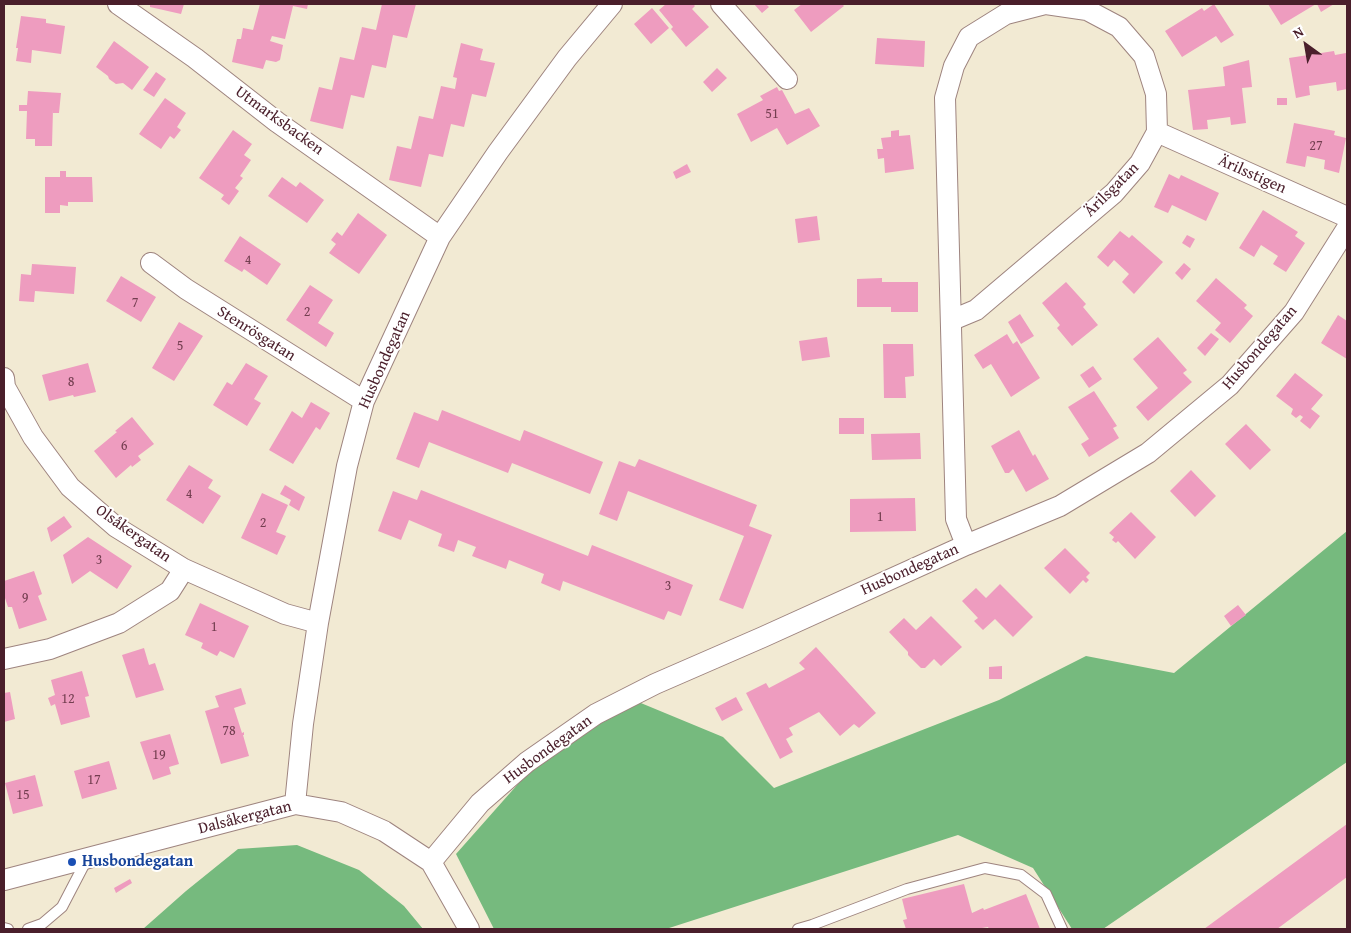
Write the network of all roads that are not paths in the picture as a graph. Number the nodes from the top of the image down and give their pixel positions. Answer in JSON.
{"nodes":[{"id":1,"x":118,"y":4,"type":"edge"},
{"id":2,"x":612,"y":4,"type":"edge"},
{"id":3,"x":721,"y":4,"type":"edge"},
{"id":4,"x":1046,"y":4,"type":"edge"},
{"id":5,"x":786,"y":79,"type":"dead end"},
{"id":6,"x":1157,"y":132,"type":"junction"},
{"id":7,"x":1347,"y":217,"type":"edge"},
{"id":8,"x":1347,"y":228,"type":"edge"},
{"id":9,"x":440,"y":237,"type":"junction"},
{"id":10,"x":151,"y":263,"type":"dead end"},
{"id":11,"x":952,"y":320,"type":"junction"},
{"id":12,"x":4,"y":378,"type":"edge"},
{"id":13,"x":364,"y":401,"type":"junction"},
{"id":14,"x":966,"y":545,"type":"junction"},
{"id":15,"x":184,"y":569,"type":"junction"},
{"id":16,"x":318,"y":623,"type":"junction"},
{"id":17,"x":4,"y":660,"type":"edge"},
{"id":18,"x":295,"y":804,"type":"junction"},
{"id":19,"x":88,"y":858,"type":"junction"},
{"id":20,"x":431,"y":862,"type":"junction"},
{"id":21,"x":4,"y":880,"type":"edge"},
{"id":22,"x":4,"y":928,"type":"edge"},
{"id":23,"x":8,"y":929,"type":"edge"},
{"id":24,"x":28,"y":929,"type":"edge"},
{"id":25,"x":469,"y":929,"type":"edge"},
{"id":26,"x":798,"y":929,"type":"edge"},
{"id":27,"x":1062,"y":929,"type":"edge"}],
"edges":[{"from":1,"to":9,"type":"street","name":"Utmarksbacken"},
{"from":2,"to":9,"type":"street","name":"Husbondegatan"},
{"from":3,"to":5,"type":"street"},
{"from":4,"to":6,"type":"street"},
{"from":4,"to":11,"type":"street"},
{"from":6,"to":7,"type":"street","name":"Ärilsstigen"},
{"from":6,"to":11,"type":"street","name":"Ärilsgatan"},
{"from":8,"to":14,"type":"street","name":"Husbondegatan"},
{"from":9,"to":13,"type":"street","name":"Husbondegatan"},
{"from":10,"to":13,"type":"street","name":"Stenrösgatan"},
{"from":11,"to":14,"type":"street"},
{"from":12,"to":15,"type":"street","name":"Olsåkergatan"},
{"from":13,"to":16,"type":"street","name":"Husbondegatan"},
{"from":14,"to":20,"type":"street","name":"Husbondegatan"},
{"from":15,"to":16,"type":"street","name":"Olsåkergatan"},
{"from":15,"to":17,"type":"street"},
{"from":16,"to":18,"type":"street","name":"Husbondegatan"},
{"from":18,"to":19,"type":"street","name":"Dalsåkergatan"},
{"from":18,"to":20,"type":"street","name":"Dalsåkergatan"},
{"from":19,"to":21,"type":"street","name":"Dalsåkergatan"},
{"from":19,"to":24,"type":"lane"},
{"from":20,"to":25,"type":"street","name":"Dalsåkergatan"},
{"from":22,"to":23,"type":"lane"},
{"from":26,"to":27,"type":"lane"}]}
